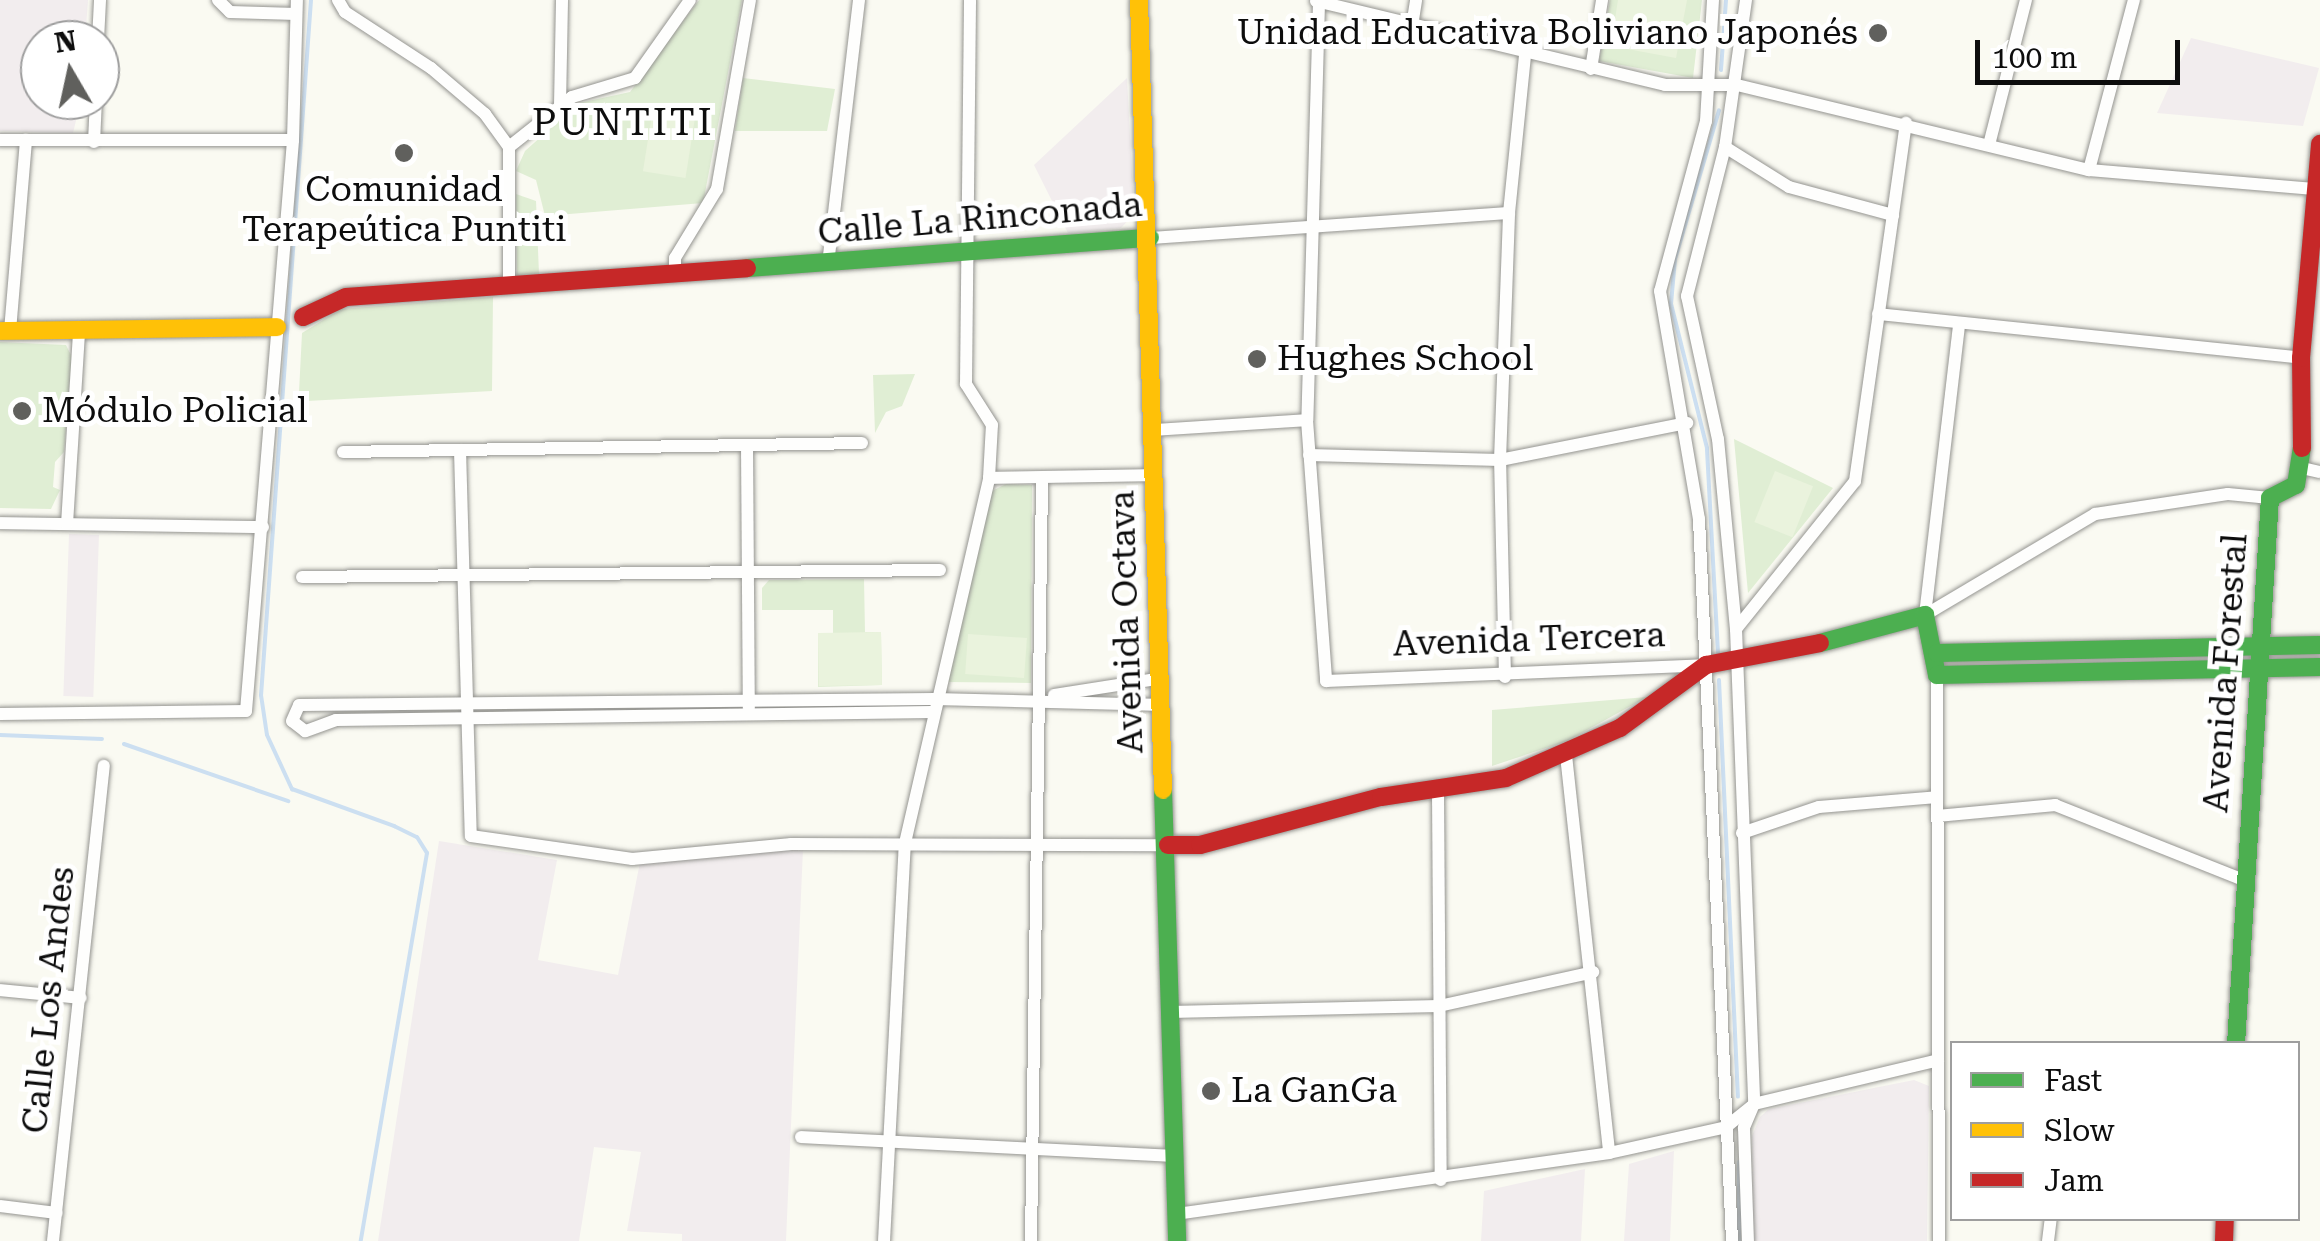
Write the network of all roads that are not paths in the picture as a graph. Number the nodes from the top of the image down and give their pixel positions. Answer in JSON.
{"nodes":[{"id":1,"x":218,"y":0,"type":"edge"},
{"id":2,"x":338,"y":0,"type":"edge"},
{"id":3,"x":562,"y":0,"type":"edge"},
{"id":4,"x":690,"y":0,"type":"edge"},
{"id":5,"x":750,"y":0,"type":"edge"},
{"id":6,"x":859,"y":0,"type":"edge"},
{"id":7,"x":970,"y":0,"type":"edge"},
{"id":8,"x":1139,"y":0,"type":"edge"},
{"id":9,"x":1416,"y":0,"type":"edge"},
{"id":10,"x":1602,"y":0,"type":"edge"},
{"id":11,"x":1713,"y":0,"type":"edge"},
{"id":12,"x":1746,"y":0,"type":"edge"},
{"id":13,"x":2026,"y":0,"type":"edge"},
{"id":14,"x":2134,"y":0,"type":"edge"},
{"id":15,"x":1316,"y":2,"type":"edge"},
{"id":16,"x":297,"y":7,"type":"edge"},
{"id":17,"x":1412,"y":26,"type":"junction"},
{"id":18,"x":1525,"y":55,"type":"junction"},
{"id":19,"x":1591,"y":68,"type":"junction"},
{"id":20,"x":1737,"y":84,"type":"junction"},
{"id":21,"x":1706,"y":87,"type":"junction"},
{"id":22,"x":560,"y":105,"type":"junction"},
{"id":23,"x":95,"y":120,"type":"edge"},
{"id":24,"x":1906,"y":122,"type":"junction"},
{"id":25,"x":0,"y":140,"type":"edge"},
{"id":26,"x":26,"y":140,"type":"junction"},
{"id":27,"x":292,"y":140,"type":"junction"},
{"id":28,"x":1990,"y":141,"type":"junction"},
{"id":29,"x":94,"y":142,"type":"junction"},
{"id":30,"x":509,"y":147,"type":"junction"},
{"id":31,"x":1725,"y":148,"type":"junction"},
{"id":32,"x":2319,"y":153,"type":"edge"},
{"id":33,"x":2089,"y":170,"type":"junction"},
{"id":34,"x":2314,"y":190,"type":"junction"},
{"id":35,"x":1509,"y":213,"type":"junction"},
{"id":36,"x":1894,"y":215,"type":"junction"},
{"id":37,"x":1312,"y":227,"type":"junction"},
{"id":38,"x":1150,"y":238,"type":"junction"},
{"id":39,"x":964,"y":252,"type":"junction"},
{"id":40,"x":828,"y":264,"type":"junction"},
{"id":41,"x":676,"y":276,"type":"junction"},
{"id":42,"x":508,"y":286,"type":"junction"},
{"id":43,"x":1878,"y":314,"type":"junction"},
{"id":44,"x":303,"y":316,"type":"joint"},
{"id":45,"x":1959,"y":324,"type":"junction"},
{"id":46,"x":280,"y":325,"type":"junction"},
{"id":47,"x":2312,"y":330,"type":"edge"},
{"id":48,"x":5,"y":331,"type":"edge"},
{"id":49,"x":79,"y":331,"type":"junction"},
{"id":50,"x":2301,"y":358,"type":"junction"},
{"id":51,"x":1307,"y":420,"type":"junction"},
{"id":52,"x":1686,"y":423,"type":"junction"},
{"id":53,"x":1154,"y":430,"type":"junction"},
{"id":54,"x":862,"y":443,"type":"dead end"},
{"id":55,"x":746,"y":445,"type":"junction"},
{"id":56,"x":460,"y":450,"type":"junction"},
{"id":57,"x":342,"y":452,"type":"dead end"},
{"id":58,"x":1309,"y":455,"type":"junction"},
{"id":59,"x":1500,"y":460,"type":"junction"},
{"id":60,"x":2311,"y":470,"type":"edge"},
{"id":61,"x":1154,"y":475,"type":"junction"},
{"id":62,"x":989,"y":478,"type":"junction"},
{"id":63,"x":1042,"y":478,"type":"junction"},
{"id":64,"x":2270,"y":498,"type":"junction"},
{"id":65,"x":0,"y":523,"type":"edge"},
{"id":66,"x":67,"y":524,"type":"junction"},
{"id":67,"x":263,"y":526,"type":"junction"},
{"id":68,"x":940,"y":570,"type":"dead end"},
{"id":69,"x":749,"y":572,"type":"junction"},
{"id":70,"x":459,"y":575,"type":"junction"},
{"id":71,"x":302,"y":577,"type":"dead end"},
{"id":72,"x":1926,"y":614,"type":"junction"},
{"id":73,"x":1736,"y":629,"type":"junction"},
{"id":74,"x":2320,"y":645,"type":"edge"},
{"id":75,"x":2260,"y":648,"type":"junction"},
{"id":76,"x":1937,"y":653,"type":"junction"},
{"id":77,"x":1735,"y":661,"type":"junction"},
{"id":78,"x":1706,"y":665,"type":"junction"},
{"id":79,"x":2320,"y":667,"type":"edge"},
{"id":80,"x":2259,"y":668,"type":"junction"},
{"id":81,"x":1937,"y":675,"type":"junction"},
{"id":82,"x":1506,"y":677,"type":"junction"},
{"id":83,"x":1162,"y":678,"type":"junction"},
{"id":84,"x":1038,"y":700,"type":"junction"},
{"id":85,"x":933,"y":705,"type":"junction"},
{"id":86,"x":1163,"y":705,"type":"junction"},
{"id":87,"x":749,"y":708,"type":"junction"},
{"id":88,"x":465,"y":710,"type":"junction"},
{"id":89,"x":0,"y":714,"type":"edge"},
{"id":90,"x":1566,"y":755,"type":"junction"},
{"id":91,"x":104,"y":766,"type":"dead end"},
{"id":92,"x":1438,"y":792,"type":"junction"},
{"id":93,"x":1937,"y":797,"type":"junction"},
{"id":94,"x":1937,"y":816,"type":"junction"},
{"id":95,"x":1742,"y":834,"type":"junction"},
{"id":96,"x":905,"y":843,"type":"junction"},
{"id":97,"x":1035,"y":844,"type":"junction"},
{"id":98,"x":1168,"y":845,"type":"junction"},
{"id":99,"x":2246,"y":880,"type":"junction"},
{"id":100,"x":1592,"y":972,"type":"junction"},
{"id":101,"x":0,"y":990,"type":"edge"},
{"id":102,"x":81,"y":998,"type":"junction"},
{"id":103,"x":1440,"y":1006,"type":"junction"},
{"id":104,"x":1170,"y":1012,"type":"junction"},
{"id":105,"x":2236,"y":1041,"type":"edge"},
{"id":106,"x":1938,"y":1060,"type":"junction"},
{"id":107,"x":1947,"y":1088,"type":"edge"},
{"id":108,"x":1754,"y":1104,"type":"junction"},
{"id":109,"x":1726,"y":1127,"type":"junction"},
{"id":110,"x":801,"y":1137,"type":"dead end"},
{"id":111,"x":889,"y":1142,"type":"junction"},
{"id":112,"x":1032,"y":1149,"type":"junction"},
{"id":113,"x":1609,"y":1153,"type":"junction"},
{"id":114,"x":1174,"y":1156,"type":"junction"},
{"id":115,"x":1440,"y":1180,"type":"junction"},
{"id":116,"x":0,"y":1206,"type":"edge"},
{"id":117,"x":57,"y":1213,"type":"junction"},
{"id":118,"x":1176,"y":1214,"type":"junction"},
{"id":119,"x":53,"y":1241,"type":"edge"},
{"id":120,"x":884,"y":1241,"type":"edge"},
{"id":121,"x":1031,"y":1241,"type":"edge"},
{"id":122,"x":1177,"y":1241,"type":"edge"},
{"id":123,"x":1732,"y":1241,"type":"edge"},
{"id":124,"x":1748,"y":1241,"type":"edge"},
{"id":125,"x":1938,"y":1241,"type":"edge"}],
"edges":[{"from":1,"to":16,"type":"street"},
{"from":2,"to":30,"type":"street"},
{"from":3,"to":22,"type":"street"},
{"from":4,"to":22,"type":"street"},
{"from":5,"to":41,"type":"street"},
{"from":6,"to":40,"type":"street"},
{"from":7,"to":39,"type":"street"},
{"from":8,"to":38,"type":"street","name":"Avenida Octava"},
{"from":9,"to":17,"type":"street"},
{"from":10,"to":19,"type":"street"},
{"from":11,"to":21,"type":"street"},
{"from":12,"to":20,"type":"street"},
{"from":13,"to":28,"type":"street"},
{"from":14,"to":33,"type":"street"},
{"from":15,"to":17,"type":"street"},
{"from":15,"to":37,"type":"street"},
{"from":16,"to":27,"type":"street"},
{"from":17,"to":18,"type":"street"},
{"from":18,"to":19,"type":"street"},
{"from":18,"to":35,"type":"street"},
{"from":19,"to":21,"type":"street"},
{"from":20,"to":21,"type":"street"},
{"from":20,"to":24,"type":"street"},
{"from":20,"to":31,"type":"street"},
{"from":21,"to":52,"type":"street"},
{"from":22,"to":30,"type":"street"},
{"from":23,"to":29,"type":"street"},
{"from":24,"to":28,"type":"street"},
{"from":24,"to":36,"type":"street"},
{"from":25,"to":26,"type":"street"},
{"from":26,"to":29,"type":"street"},
{"from":26,"to":48,"type":"street"},
{"from":27,"to":29,"type":"street"},
{"from":27,"to":46,"type":"street"},
{"from":28,"to":33,"type":"street"},
{"from":30,"to":42,"type":"street"},
{"from":31,"to":36,"type":"street"},
{"from":31,"to":73,"type":"street"},
{"from":32,"to":34,"type":"street","name":"Avenida Forestal"},
{"from":33,"to":34,"type":"street"},
{"from":34,"to":47,"type":"street","name":"Avenida Forestal"},
{"from":35,"to":37,"type":"street","name":"Calle La Rinconada"},
{"from":35,"to":59,"type":"street"},
{"from":36,"to":43,"type":"street"},
{"from":37,"to":38,"type":"street","name":"Calle La Rinconada"},
{"from":37,"to":51,"type":"street"},
{"from":38,"to":39,"type":"street","name":"Calle La Rinconada"},
{"from":38,"to":53,"type":"street","name":"Avenida Octava"},
{"from":39,"to":40,"type":"street","name":"Calle La Rinconada"},
{"from":39,"to":62,"type":"street"},
{"from":40,"to":41,"type":"street","name":"Calle La Rinconada"},
{"from":41,"to":42,"type":"street","name":"Calle La Rinconada"},
{"from":42,"to":44,"type":"street","name":"Calle La Rinconada"},
{"from":43,"to":45,"type":"street"},
{"from":43,"to":73,"type":"street"},
{"from":44,"to":46,"type":"street"},
{"from":45,"to":50,"type":"street"},
{"from":45,"to":72,"type":"street"},
{"from":46,"to":49,"type":"street"},
{"from":46,"to":67,"type":"street"},
{"from":47,"to":50,"type":"street","name":"Avenida Forestal"},
{"from":48,"to":49,"type":"street"},
{"from":49,"to":66,"type":"street"},
{"from":50,"to":60,"type":"street","name":"Avenida Forestal"},
{"from":51,"to":53,"type":"street"},
{"from":51,"to":58,"type":"street"},
{"from":52,"to":59,"type":"street"},
{"from":52,"to":78,"type":"street"},
{"from":53,"to":61,"type":"street","name":"Avenida Octava"},
{"from":54,"to":55,"type":"street"},
{"from":55,"to":56,"type":"street"},
{"from":55,"to":69,"type":"street"},
{"from":56,"to":57,"type":"street"},
{"from":56,"to":70,"type":"street"},
{"from":58,"to":59,"type":"street"},
{"from":58,"to":82,"type":"street","name":"Avenida Tercera"},
{"from":59,"to":82,"type":"street"},
{"from":60,"to":64,"type":"street","name":"Avenida Forestal"},
{"from":61,"to":63,"type":"street"},
{"from":61,"to":83,"type":"street","name":"Avenida Octava"},
{"from":62,"to":63,"type":"street"},
{"from":62,"to":85,"type":"street"},
{"from":63,"to":84,"type":"street"},
{"from":64,"to":72,"type":"street"},
{"from":64,"to":75,"type":"street","name":"Avenida Forestal"},
{"from":65,"to":66,"type":"street"},
{"from":66,"to":67,"type":"street"},
{"from":67,"to":89,"type":"street"},
{"from":68,"to":69,"type":"street"},
{"from":69,"to":70,"type":"street"},
{"from":69,"to":87,"type":"street"},
{"from":70,"to":71,"type":"street"},
{"from":70,"to":88,"type":"street"},
{"from":72,"to":76,"type":"street"},
{"from":72,"to":77,"type":"street","name":"Avenida Tercera"},
{"from":73,"to":77,"type":"street"},
{"from":74,"to":75,"type":"street"},
{"from":75,"to":76,"type":"street"},
{"from":75,"to":80,"type":"street","name":"Avenida Forestal"},
{"from":76,"to":81,"type":"street"},
{"from":77,"to":78,"type":"street","name":"Avenida Tercera"},
{"from":77,"to":95,"type":"street"},
{"from":78,"to":82,"type":"street","name":"Avenida Tercera"},
{"from":78,"to":90,"type":"street"},
{"from":78,"to":109,"type":"street"},
{"from":79,"to":80,"type":"street"},
{"from":80,"to":81,"type":"street"},
{"from":80,"to":99,"type":"street","name":"Avenida Forestal"},
{"from":81,"to":93,"type":"street"},
{"from":83,"to":84,"type":"street"},
{"from":83,"to":86,"type":"street","name":"Avenida Octava"},
{"from":84,"to":85,"type":"street"},
{"from":84,"to":86,"type":"street"},
{"from":84,"to":97,"type":"street"},
{"from":85,"to":87,"type":"street"},
{"from":85,"to":96,"type":"street"},
{"from":86,"to":98,"type":"street","name":"Avenida Octava"},
{"from":87,"to":88,"type":"street"},
{"from":88,"to":88,"type":"street"},
{"from":88,"to":96,"type":"street"},
{"from":90,"to":92,"type":"street"},
{"from":90,"to":100,"type":"street"},
{"from":91,"to":102,"type":"street","name":"Calle Los Andes"},
{"from":92,"to":98,"type":"street"},
{"from":92,"to":103,"type":"street"},
{"from":93,"to":94,"type":"street"},
{"from":93,"to":95,"type":"street"},
{"from":94,"to":99,"type":"street"},
{"from":94,"to":106,"type":"street"},
{"from":95,"to":108,"type":"street"},
{"from":96,"to":97,"type":"street"},
{"from":96,"to":111,"type":"street"},
{"from":97,"to":98,"type":"street"},
{"from":97,"to":112,"type":"street"},
{"from":98,"to":104,"type":"street","name":"Avenida Octava"},
{"from":99,"to":105,"type":"street","name":"Avenida Forestal"},
{"from":100,"to":103,"type":"street"},
{"from":100,"to":113,"type":"street"},
{"from":101,"to":102,"type":"street"},
{"from":102,"to":117,"type":"street","name":"Calle Los Andes"},
{"from":103,"to":104,"type":"street"},
{"from":103,"to":115,"type":"street"},
{"from":104,"to":114,"type":"street","name":"Avenida Octava"},
{"from":106,"to":107,"type":"street"},
{"from":106,"to":108,"type":"street"},
{"from":107,"to":125,"type":"street"},
{"from":108,"to":109,"type":"street"},
{"from":108,"to":124,"type":"street"},
{"from":109,"to":113,"type":"street"},
{"from":109,"to":123,"type":"street"},
{"from":110,"to":111,"type":"street"},
{"from":111,"to":112,"type":"street"},
{"from":111,"to":120,"type":"street"},
{"from":112,"to":114,"type":"street"},
{"from":112,"to":121,"type":"street"},
{"from":113,"to":115,"type":"street"},
{"from":114,"to":118,"type":"street","name":"Avenida Octava"},
{"from":115,"to":118,"type":"street"},
{"from":116,"to":117,"type":"street"},
{"from":117,"to":119,"type":"street","name":"Calle Los Andes"},
{"from":118,"to":122,"type":"street","name":"Avenida Octava"}]}
